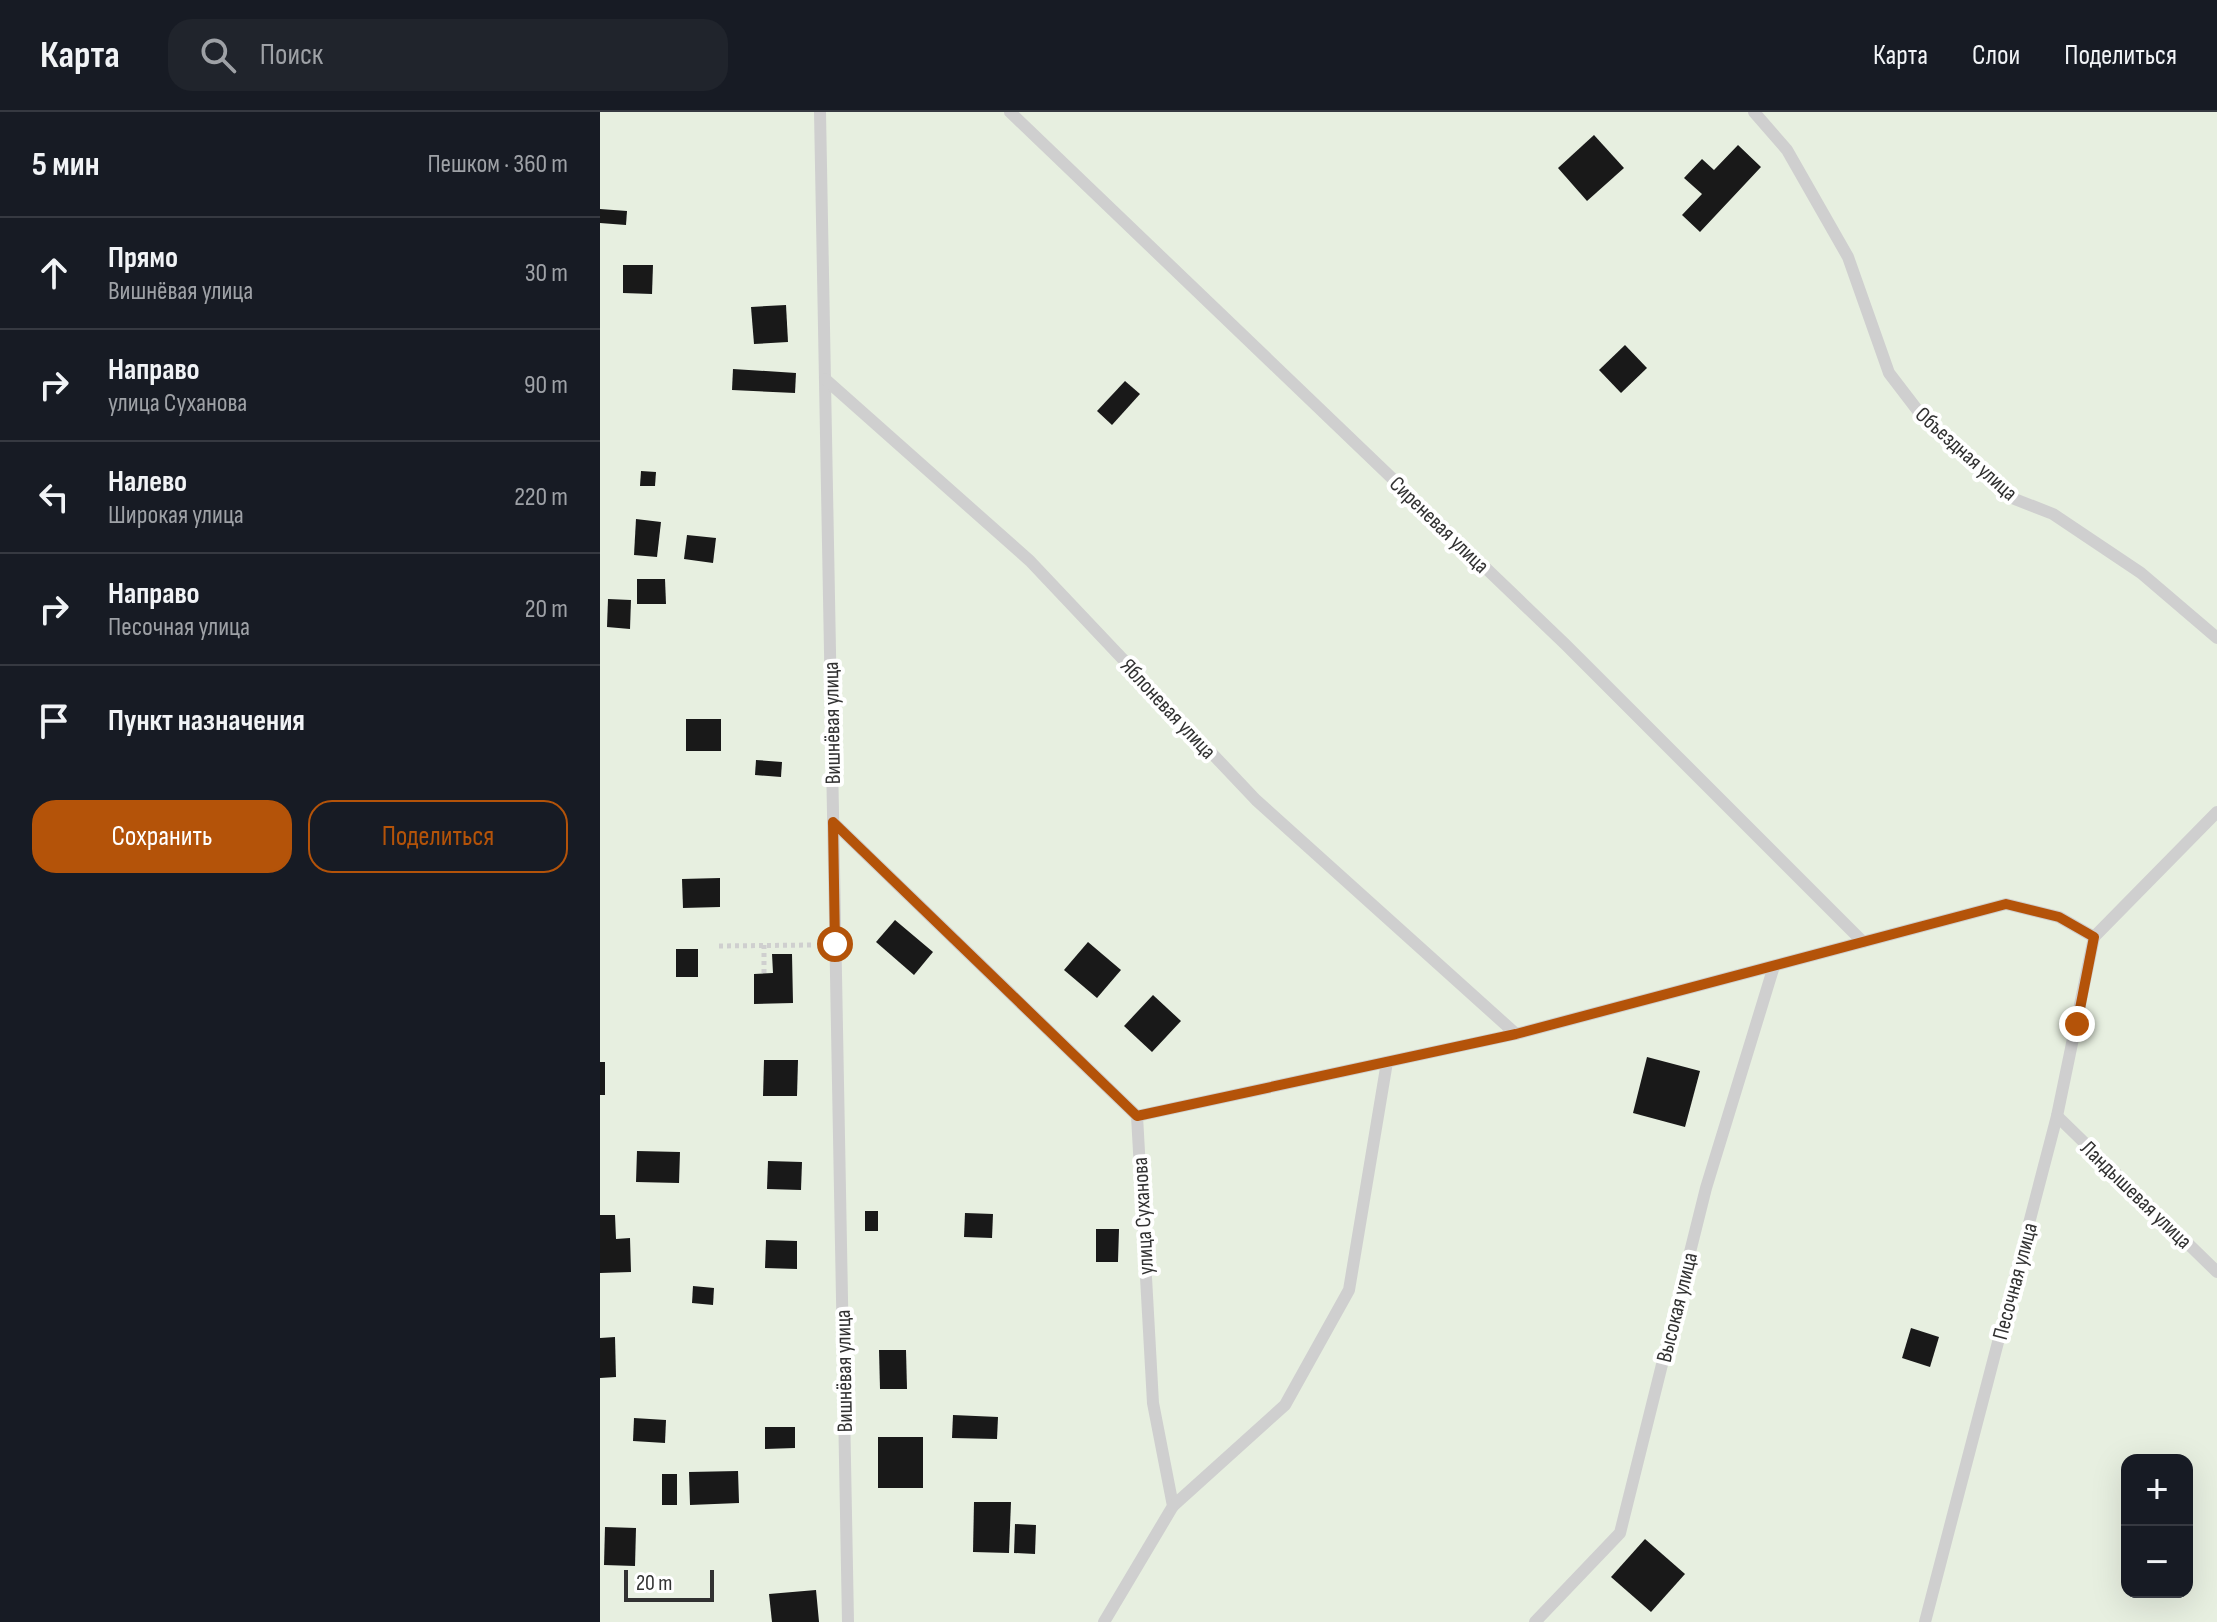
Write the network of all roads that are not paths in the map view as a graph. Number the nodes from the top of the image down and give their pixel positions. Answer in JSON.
{"nodes":[{"id":1,"x":820,"y":112,"type":"edge"},
{"id":2,"x":1010,"y":112,"type":"edge"},
{"id":3,"x":1754,"y":112,"type":"edge"},
{"id":4,"x":825,"y":379,"type":"junction"},
{"id":5,"x":2217,"y":638,"type":"edge"},
{"id":6,"x":2217,"y":812,"type":"edge"},
{"id":7,"x":833,"y":822,"type":"junction"},
{"id":8,"x":2094,"y":937,"type":"junction"},
{"id":9,"x":1863,"y":942,"type":"junction"},
{"id":10,"x":1774,"y":966,"type":"junction"},
{"id":11,"x":1516,"y":1034,"type":"junction"},
{"id":12,"x":1387,"y":1062,"type":"junction"},
{"id":13,"x":1137,"y":1116,"type":"junction"},
{"id":14,"x":2057,"y":1116,"type":"junction"},
{"id":15,"x":2217,"y":1272,"type":"edge"},
{"id":16,"x":1173,"y":1506,"type":"junction"},
{"id":17,"x":848,"y":1622,"type":"edge"},
{"id":18,"x":1104,"y":1622,"type":"edge"},
{"id":19,"x":1535,"y":1622,"type":"edge"},
{"id":20,"x":1925,"y":1622,"type":"edge"}],
"edges":[{"from":1,"to":4,"type":"lane","name":"Вишнёвая улица"},
{"from":2,"to":9,"type":"lane","name":"Сиреневая улица"},
{"from":3,"to":5,"type":"lane","name":"Объездная улица"},
{"from":4,"to":7,"type":"lane","name":"Вишнёвая улица"},
{"from":4,"to":11,"type":"lane","name":"Яблоневая улица"},
{"from":6,"to":8,"type":"lane"},
{"from":7,"to":13,"type":"lane"},
{"from":7,"to":17,"type":"lane","name":"Вишнёвая улица"},
{"from":8,"to":9,"type":"lane"},
{"from":8,"to":14,"type":"lane","name":"Песочная улица"},
{"from":9,"to":10,"type":"lane"},
{"from":10,"to":11,"type":"lane"},
{"from":10,"to":19,"type":"lane","name":"Высокая улица"},
{"from":11,"to":12,"type":"lane"},
{"from":12,"to":13,"type":"lane"},
{"from":12,"to":16,"type":"lane"},
{"from":13,"to":16,"type":"lane","name":"улица Суханова"},
{"from":14,"to":15,"type":"lane","name":"Ландышевая улица"},
{"from":14,"to":20,"type":"lane","name":"Песочная улица"},
{"from":16,"to":18,"type":"lane"}]}
